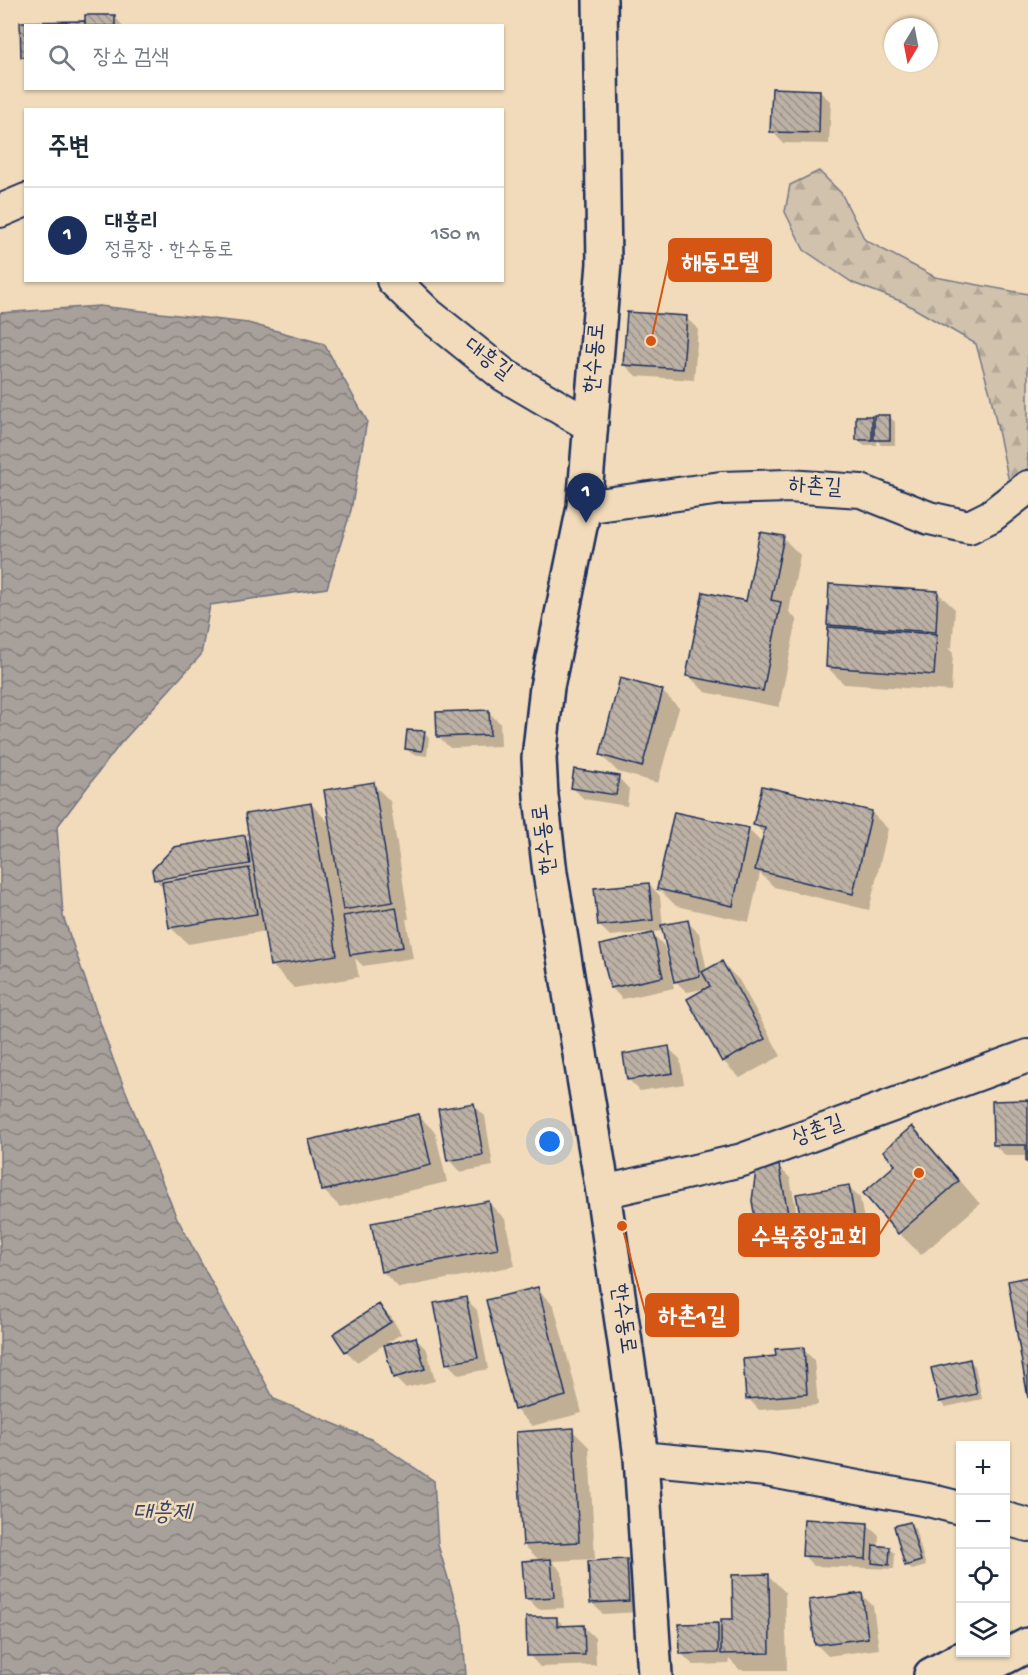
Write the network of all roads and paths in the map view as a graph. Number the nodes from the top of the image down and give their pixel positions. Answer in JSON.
{"nodes":[{"id":1,"x":600,"y":0,"type":"edge"},
{"id":2,"x":24,"y":201,"type":"edge"},
{"id":3,"x":0,"y":211,"type":"edge"},
{"id":4,"x":395,"y":282,"type":"edge"},
{"id":5,"x":591,"y":426,"type":"junction"},
{"id":6,"x":1028,"y":487,"type":"edge"},
{"id":7,"x":584,"y":507,"type":"junction"},
{"id":8,"x":1028,"y":1056,"type":"edge"},
{"id":9,"x":603,"y":1192,"type":"junction"},
{"id":10,"x":641,"y":1458,"type":"junction"},
{"id":11,"x":956,"y":1507,"type":"edge"},
{"id":12,"x":1010,"y":1520,"type":"edge"},
{"id":13,"x":1028,"y":1525,"type":"edge"},
{"id":14,"x":1028,"y":1637,"type":"edge"},
{"id":15,"x":1010,"y":1643,"type":"edge"},
{"id":16,"x":1028,"y":1646,"type":"edge"},
{"id":17,"x":970,"y":1657,"type":"edge"},
{"id":18,"x":655,"y":1675,"type":"edge"},
{"id":19,"x":931,"y":1675,"type":"edge"},
{"id":20,"x":970,"y":1675,"type":"edge"}],
"edges":[{"from":1,"to":5,"type":"street","name":"한수동로"},
{"from":2,"to":3,"type":"street"},
{"from":4,"to":5,"type":"street","name":"대흥길"},
{"from":5,"to":7,"type":"street","name":"한수동로"},
{"from":6,"to":7,"type":"street","name":"하촌길"},
{"from":7,"to":9,"type":"street","name":"한수동로"},
{"from":8,"to":9,"type":"street","name":"상촌길"},
{"from":9,"to":10,"type":"street","name":"한수동로"},
{"from":10,"to":11,"type":"street"},
{"from":10,"to":18,"type":"street","name":"한수동로"},
{"from":12,"to":13,"type":"street"},
{"from":14,"to":15,"type":"street"},
{"from":16,"to":20,"type":"street"},
{"from":17,"to":19,"type":"street"}]}
